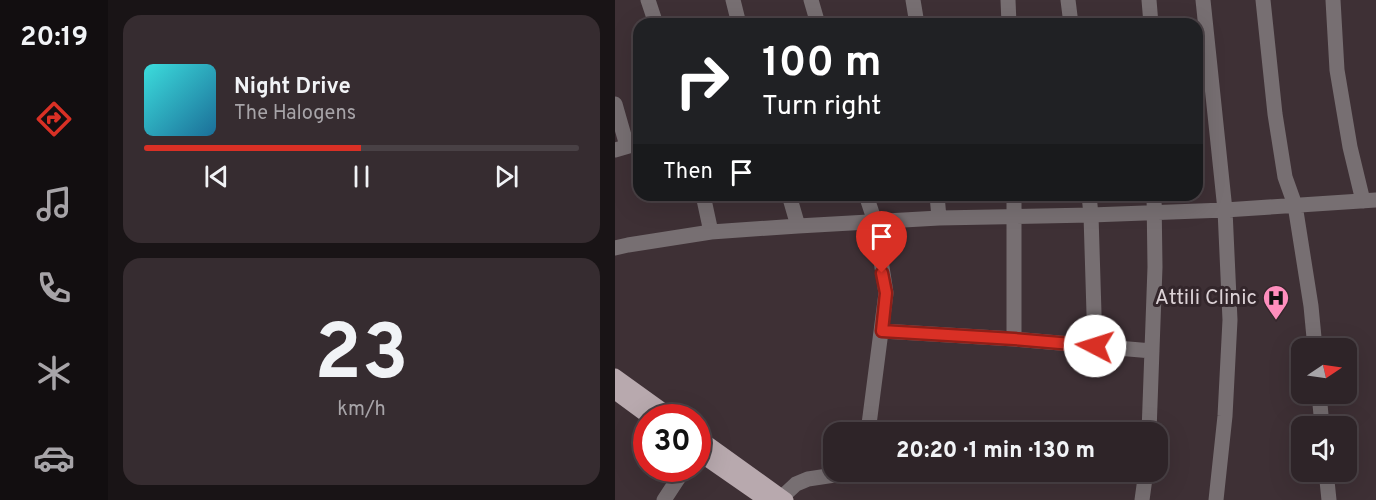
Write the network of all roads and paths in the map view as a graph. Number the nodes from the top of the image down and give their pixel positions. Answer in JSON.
{"nodes":[{"id":1,"x":648,"y":0,"type":"edge"},
{"id":2,"x":733,"y":0,"type":"edge"},
{"id":3,"x":811,"y":0,"type":"edge"},
{"id":4,"x":913,"y":0,"type":"edge"},
{"id":5,"x":1008,"y":0,"type":"edge"},
{"id":6,"x":1068,"y":0,"type":"edge"},
{"id":7,"x":1149,"y":0,"type":"edge"},
{"id":8,"x":1203,"y":0,"type":"edge"},
{"id":9,"x":1263,"y":0,"type":"edge"},
{"id":10,"x":1333,"y":0,"type":"edge"},
{"id":11,"x":653,"y":18,"type":"edge"},
{"id":12,"x":738,"y":18,"type":"edge"},
{"id":13,"x":816,"y":18,"type":"edge"},
{"id":14,"x":916,"y":18,"type":"edge"},
{"id":15,"x":1009,"y":18,"type":"edge"},
{"id":16,"x":1070,"y":18,"type":"edge"},
{"id":17,"x":1150,"y":18,"type":"edge"},
{"id":18,"x":615,"y":104,"type":"edge"},
{"id":19,"x":627,"y":146,"type":"edge"},
{"id":20,"x":1369,"y":200,"type":"edge"},
{"id":21,"x":704,"y":201,"type":"edge"},
{"id":22,"x":791,"y":201,"type":"edge"},
{"id":23,"x":868,"y":201,"type":"edge"},
{"id":24,"x":938,"y":201,"type":"edge"},
{"id":25,"x":1014,"y":201,"type":"edge"},
{"id":26,"x":1090,"y":201,"type":"edge"},
{"id":27,"x":1154,"y":201,"type":"edge"},
{"id":28,"x":1295,"y":206,"type":"junction"},
{"id":29,"x":1225,"y":210,"type":"junction"},
{"id":30,"x":1154,"y":212,"type":"junction"},
{"id":31,"x":1091,"y":215,"type":"junction"},
{"id":32,"x":1015,"y":217,"type":"junction"},
{"id":33,"x":939,"y":218,"type":"junction"},
{"id":34,"x":875,"y":222,"type":"junction"},
{"id":35,"x":798,"y":226,"type":"junction"},
{"id":36,"x":711,"y":232,"type":"junction"},
{"id":37,"x":615,"y":248,"type":"edge"},
{"id":38,"x":882,"y":331,"type":"junction"},
{"id":39,"x":1314,"y":338,"type":"edge"},
{"id":40,"x":1014,"y":339,"type":"junction"},
{"id":41,"x":1095,"y":346,"type":"junction"},
{"id":42,"x":1152,"y":351,"type":"junction"},
{"id":43,"x":615,"y":376,"type":"edge"},
{"id":44,"x":615,"y":392,"type":"edge"},
{"id":45,"x":654,"y":404,"type":"edge"},
{"id":46,"x":633,"y":406,"type":"edge"},
{"id":47,"x":869,"y":422,"type":"edge"},
{"id":48,"x":1149,"y":422,"type":"edge"},
{"id":49,"x":711,"y":446,"type":"edge"},
{"id":50,"x":711,"y":462,"type":"edge"},
{"id":51,"x":823,"y":477,"type":"edge"},
{"id":52,"x":676,"y":482,"type":"edge"},
{"id":53,"x":1144,"y":482,"type":"edge"},
{"id":54,"x":1327,"y":482,"type":"edge"},
{"id":55,"x":784,"y":499,"type":"edge"},
{"id":56,"x":664,"y":500,"type":"edge"},
{"id":57,"x":766,"y":500,"type":"edge"},
{"id":58,"x":1142,"y":500,"type":"edge"},
{"id":59,"x":1216,"y":500,"type":"edge"},
{"id":60,"x":1329,"y":500,"type":"edge"}],
"edges":[{"from":1,"to":11,"type":"street"},
{"from":2,"to":12,"type":"street"},
{"from":3,"to":13,"type":"street"},
{"from":4,"to":14,"type":"street"},
{"from":5,"to":15,"type":"street"},
{"from":6,"to":16,"type":"street"},
{"from":7,"to":17,"type":"street"},
{"from":8,"to":29,"type":"street"},
{"from":9,"to":28,"type":"street"},
{"from":10,"to":20,"type":"street"},
{"from":18,"to":19,"type":"street"},
{"from":20,"to":28,"type":"street"},
{"from":21,"to":36,"type":"street"},
{"from":22,"to":35,"type":"street"},
{"from":23,"to":34,"type":"street"},
{"from":24,"to":33,"type":"street"},
{"from":25,"to":32,"type":"street"},
{"from":26,"to":31,"type":"street"},
{"from":27,"to":30,"type":"street"},
{"from":28,"to":29,"type":"street"},
{"from":28,"to":39,"type":"street"},
{"from":29,"to":30,"type":"street"},
{"from":29,"to":59,"type":"street"},
{"from":30,"to":31,"type":"street"},
{"from":30,"to":42,"type":"street"},
{"from":31,"to":32,"type":"street"},
{"from":31,"to":41,"type":"street"},
{"from":32,"to":33,"type":"street"},
{"from":32,"to":40,"type":"street"},
{"from":33,"to":34,"type":"street"},
{"from":34,"to":35,"type":"street"},
{"from":34,"to":38,"type":"street"},
{"from":35,"to":36,"type":"street"},
{"from":36,"to":37,"type":"street"},
{"from":38,"to":40,"type":"street"},
{"from":38,"to":47,"type":"street"},
{"from":40,"to":41,"type":"street"},
{"from":41,"to":42,"type":"street"},
{"from":42,"to":48,"type":"street"},
{"from":43,"to":45,"type":"main road"},
{"from":44,"to":46,"type":"main road"},
{"from":49,"to":55,"type":"main road"},
{"from":50,"to":57,"type":"main road"},
{"from":51,"to":55,"type":"street"},
{"from":52,"to":56,"type":"street"},
{"from":53,"to":58,"type":"street"},
{"from":54,"to":60,"type":"street"}]}
